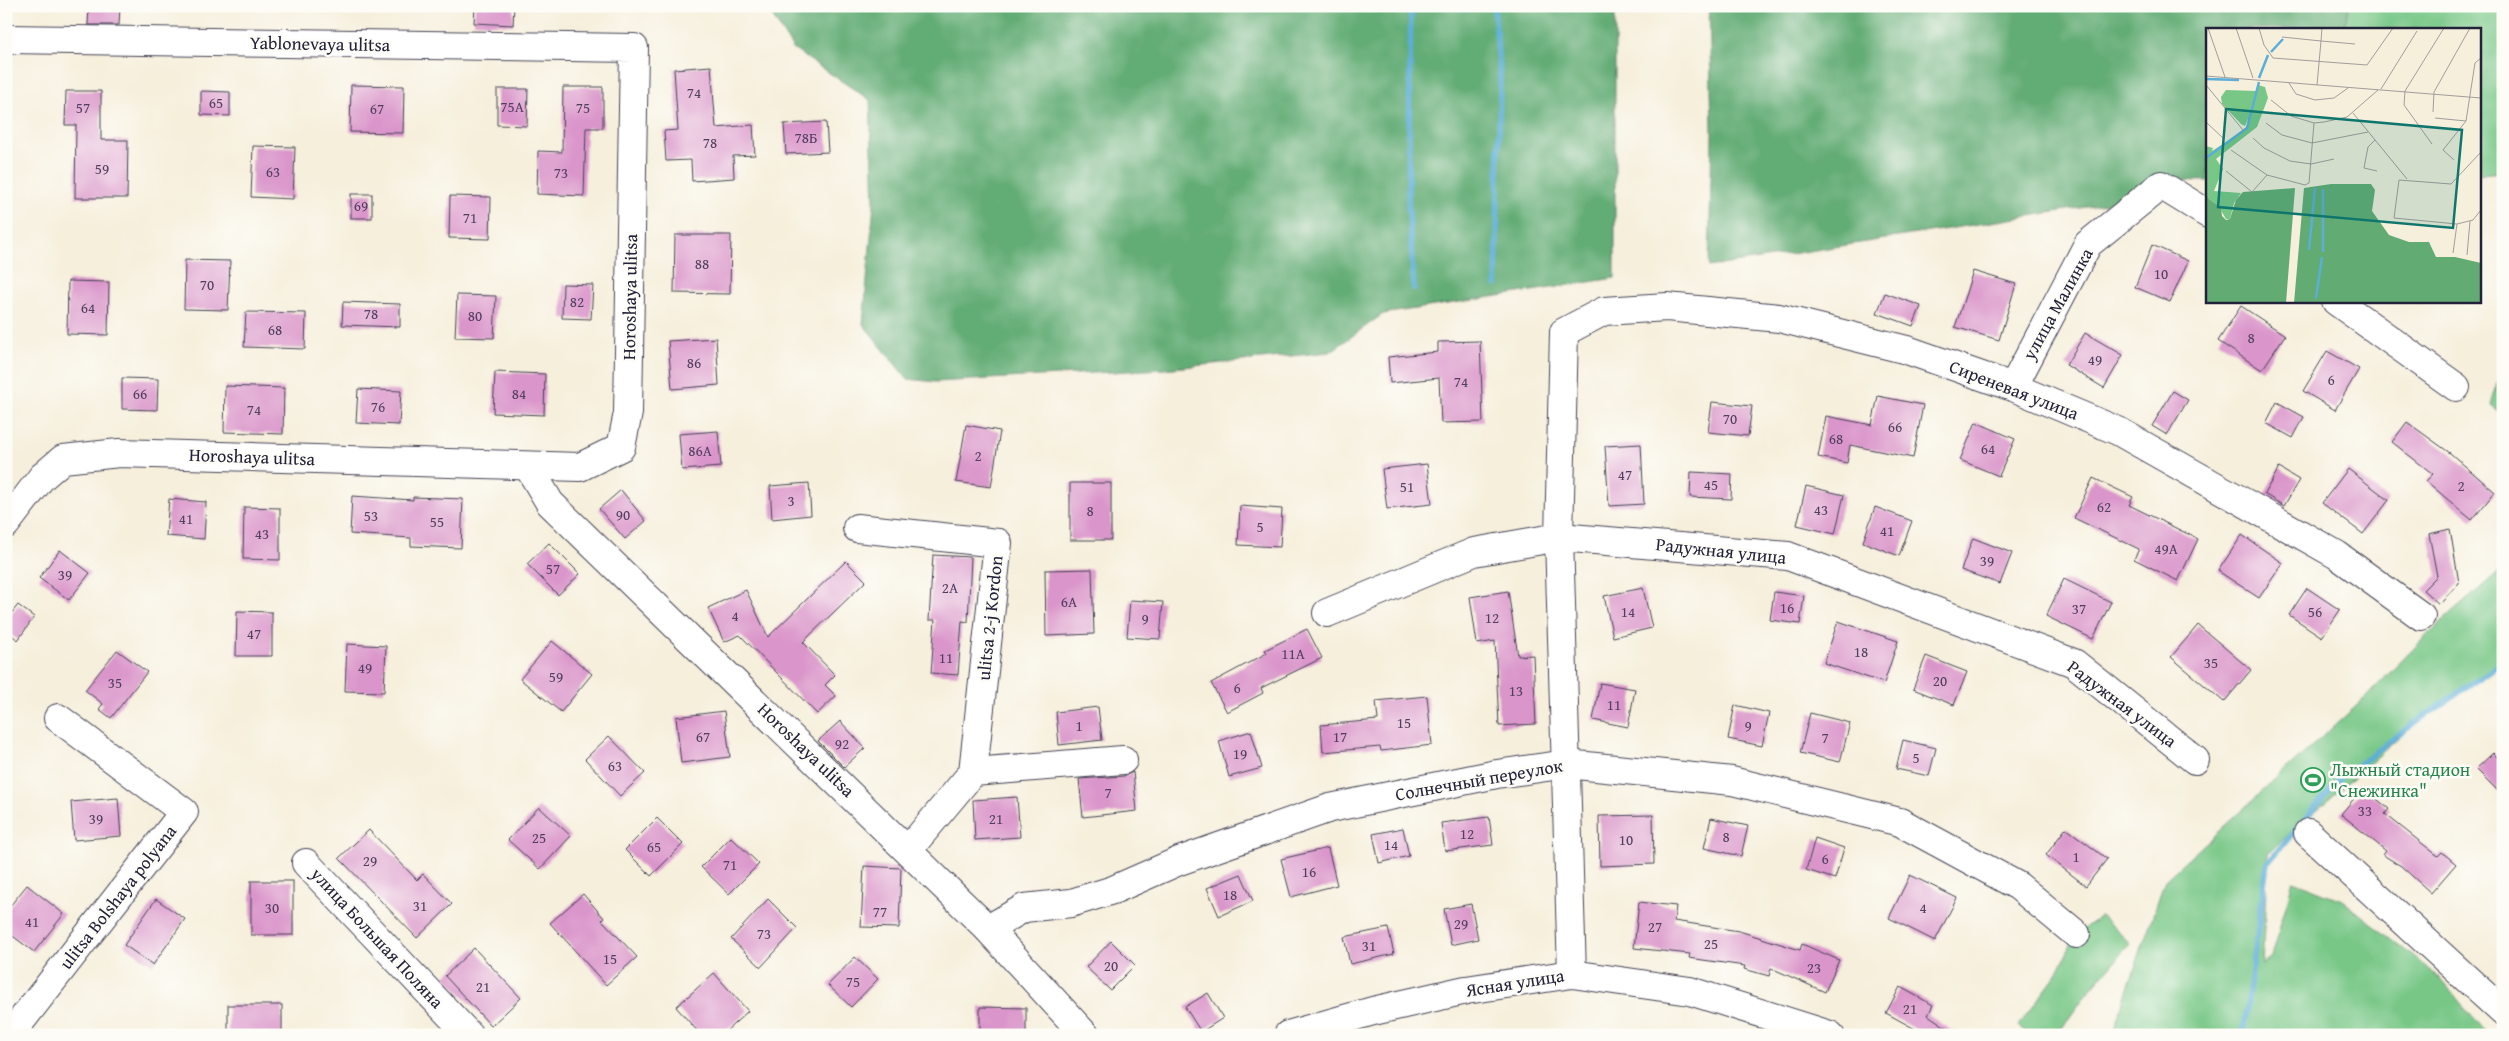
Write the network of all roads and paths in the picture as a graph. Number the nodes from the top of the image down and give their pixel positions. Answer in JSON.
{"nodes":[{"id":1,"x":6,"y":39,"type":"edge"},
{"id":2,"x":634,"y":48,"type":"joint"},
{"id":3,"x":2206,"y":213,"type":"edge"},
{"id":4,"x":2337,"y":302,"type":"edge"},
{"id":5,"x":2013,"y":387,"type":"junction"},
{"id":6,"x":2456,"y":387,"type":"dead end"},
{"id":7,"x":528,"y":466,"type":"junction"},
{"id":8,"x":6,"y":524,"type":"edge"},
{"id":9,"x":857,"y":528,"type":"dead end"},
{"id":10,"x":1559,"y":537,"type":"junction"},
{"id":11,"x":1327,"y":613,"type":"dead end"},
{"id":12,"x":2421,"y":616,"type":"dead end"},
{"id":13,"x":58,"y":718,"type":"dead end"},
{"id":14,"x":1123,"y":760,"type":"dead end"},
{"id":15,"x":2195,"y":760,"type":"dead end"},
{"id":16,"x":1567,"y":764,"type":"junction"},
{"id":17,"x":973,"y":772,"type":"junction"},
{"id":18,"x":2308,"y":833,"type":"dead end"},
{"id":19,"x":908,"y":850,"type":"junction"},
{"id":20,"x":306,"y":863,"type":"dead end"},
{"id":21,"x":988,"y":929,"type":"junction"},
{"id":22,"x":2076,"y":934,"type":"dead end"},
{"id":23,"x":1572,"y":974,"type":"junction"},
{"id":24,"x":2503,"y":1012,"type":"edge"},
{"id":25,"x":10,"y":1035,"type":"edge"},
{"id":26,"x":469,"y":1035,"type":"edge"},
{"id":27,"x":1085,"y":1035,"type":"edge"},
{"id":28,"x":1288,"y":1035,"type":"edge"},
{"id":29,"x":1830,"y":1035,"type":"edge"}],
"edges":[{"from":1,"to":2,"type":"street","name":"Yablonevaya ulitsa"},
{"from":2,"to":7,"type":"street","name":"Horoshaya ulitsa"},
{"from":3,"to":5,"type":"street","name":"улица Малинка"},
{"from":4,"to":6,"type":"street"},
{"from":5,"to":10,"type":"street","name":"Сиреневая улица"},
{"from":5,"to":12,"type":"street","name":"Сиреневая улица"},
{"from":7,"to":8,"type":"street","name":"Horoshaya ulitsa"},
{"from":7,"to":19,"type":"street","name":"Horoshaya ulitsa"},
{"from":9,"to":17,"type":"street","name":"ulitsa 2-j Kordon"},
{"from":10,"to":11,"type":"street","name":"Радужная улица"},
{"from":10,"to":15,"type":"street","name":"Радужная улица"},
{"from":10,"to":16,"type":"street"},
{"from":13,"to":25,"type":"street","name":"ulitsa Bolshaya polyana"},
{"from":14,"to":17,"type":"street"},
{"from":16,"to":21,"type":"street","name":"Солнечный переулок"},
{"from":16,"to":22,"type":"street","name":"Солнечный переулок"},
{"from":16,"to":23,"type":"street"},
{"from":17,"to":19,"type":"street"},
{"from":18,"to":24,"type":"street"},
{"from":19,"to":21,"type":"street","name":"Horoshaya ulitsa"},
{"from":20,"to":26,"type":"street","name":"улица Большая Поляна"},
{"from":21,"to":27,"type":"street","name":"Horoshaya ulitsa"},
{"from":23,"to":28,"type":"street","name":"Ясная улица"},
{"from":23,"to":29,"type":"street","name":"Ясная улица"}]}
